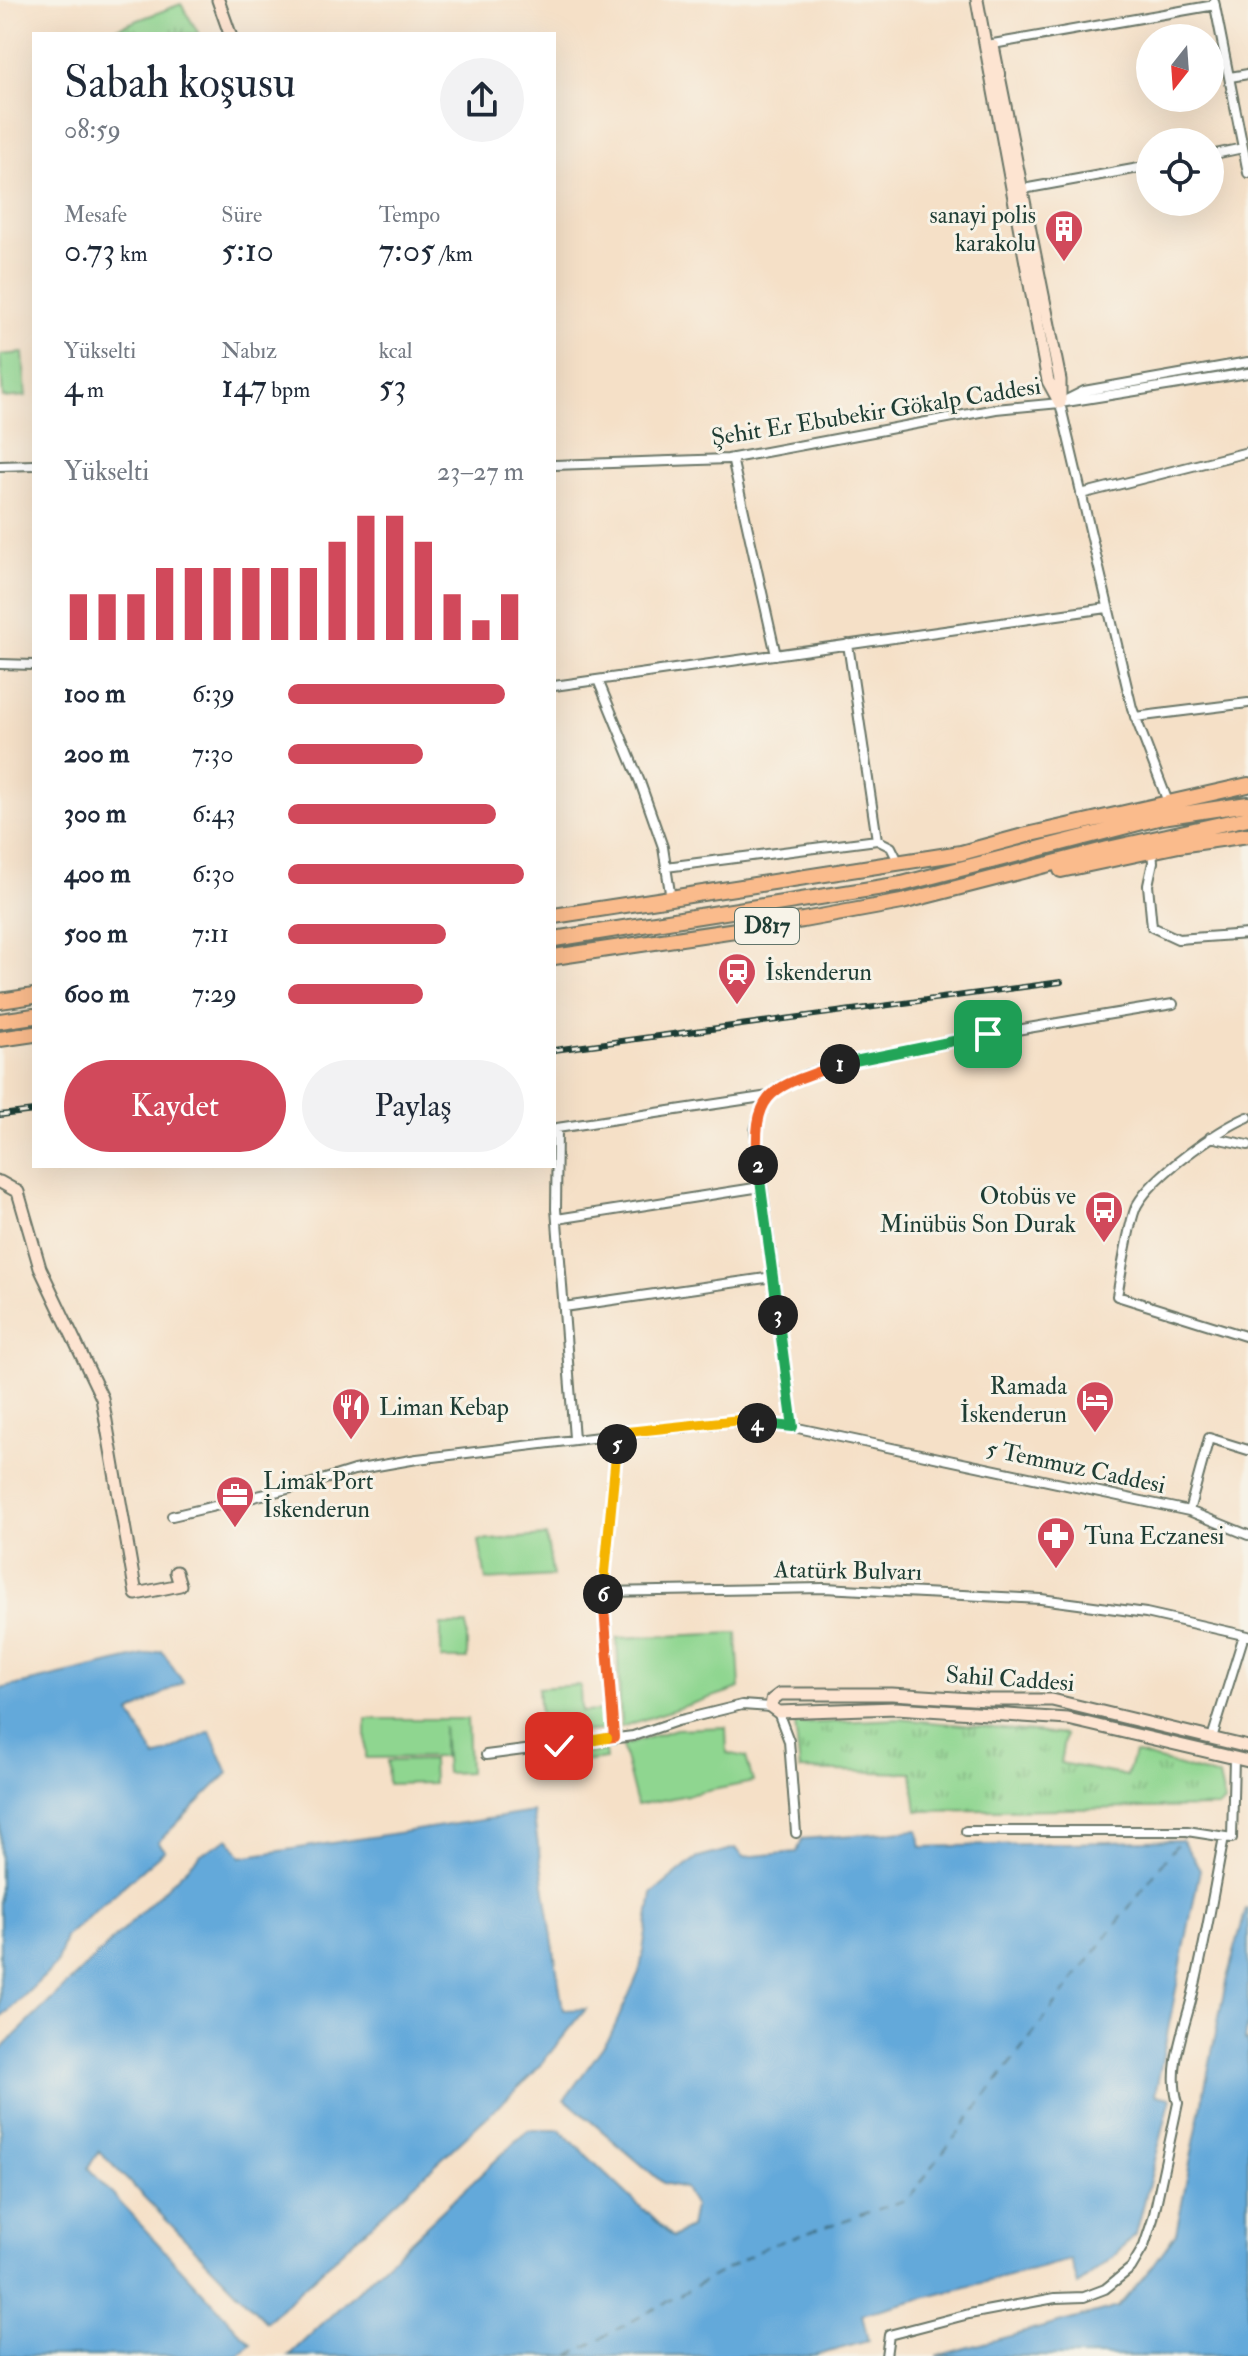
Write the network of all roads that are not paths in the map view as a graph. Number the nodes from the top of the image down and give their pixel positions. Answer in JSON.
{"nodes":[{"id":1,"x":218,"y":0,"type":"edge"},
{"id":2,"x":980,"y":0,"type":"edge"},
{"id":3,"x":1214,"y":2,"type":"edge"},
{"id":4,"x":229,"y":32,"type":"edge"},
{"id":5,"x":993,"y":44,"type":"junction"},
{"id":6,"x":1248,"y":74,"type":"edge"},
{"id":7,"x":1230,"y":77,"type":"junction"},
{"id":8,"x":1243,"y":148,"type":"junction"},
{"id":9,"x":1224,"y":152,"type":"edge"},
{"id":10,"x":1136,"y":169,"type":"edge"},
{"id":11,"x":1248,"y":173,"type":"edge"},
{"id":12,"x":1023,"y":189,"type":"junction"},
{"id":13,"x":1248,"y":362,"type":"edge"},
{"id":14,"x":1248,"y":373,"type":"edge"},
{"id":15,"x":1060,"y":403,"type":"junction"},
{"id":16,"x":1248,"y":452,"type":"edge"},
{"id":17,"x":732,"y":458,"type":"junction"},
{"id":18,"x":32,"y":465,"type":"edge"},
{"id":19,"x":556,"y":465,"type":"edge"},
{"id":20,"x":0,"y":466,"type":"edge"},
{"id":21,"x":1081,"y":494,"type":"junction"},
{"id":22,"x":1107,"y":608,"type":"junction"},
{"id":23,"x":848,"y":644,"type":"junction"},
{"id":24,"x":776,"y":655,"type":"junction"},
{"id":25,"x":0,"y":664,"type":"edge"},
{"id":26,"x":32,"y":665,"type":"edge"},
{"id":27,"x":598,"y":680,"type":"junction"},
{"id":28,"x":556,"y":686,"type":"edge"},
{"id":29,"x":1248,"y":703,"type":"edge"},
{"id":30,"x":1135,"y":717,"type":"junction"},
{"id":31,"x":1248,"y":785,"type":"edge"},
{"id":32,"x":1168,"y":802,"type":"junction"},
{"id":33,"x":1248,"y":804,"type":"edge"},
{"id":34,"x":1248,"y":818,"type":"edge"},
{"id":35,"x":1248,"y":835,"type":"edge"},
{"id":36,"x":877,"y":840,"type":"junction"},
{"id":37,"x":1152,"y":851,"type":"junction"},
{"id":38,"x":899,"y":863,"type":"junction"},
{"id":39,"x":666,"y":867,"type":"junction"},
{"id":40,"x":978,"y":883,"type":"junction"},
{"id":41,"x":671,"y":899,"type":"junction"},
{"id":42,"x":556,"y":916,"type":"edge"},
{"id":43,"x":1248,"y":934,"type":"edge"},
{"id":44,"x":556,"y":939,"type":"edge"},
{"id":45,"x":556,"y":957,"type":"edge"},
{"id":46,"x":32,"y":996,"type":"edge"},
{"id":47,"x":0,"y":1001,"type":"edge"},
{"id":48,"x":1173,"y":1004,"type":"dead end"},
{"id":49,"x":32,"y":1016,"type":"edge"},
{"id":50,"x":0,"y":1021,"type":"edge"},
{"id":51,"x":32,"y":1034,"type":"edge"},
{"id":52,"x":0,"y":1039,"type":"edge"},
{"id":53,"x":769,"y":1096,"type":"junction"},
{"id":54,"x":1248,"y":1117,"type":"edge"},
{"id":55,"x":1210,"y":1137,"type":"junction"},
{"id":56,"x":1248,"y":1145,"type":"edge"},
{"id":57,"x":0,"y":1182,"type":"edge"},
{"id":58,"x":761,"y":1187,"type":"junction"},
{"id":59,"x":557,"y":1219,"type":"junction"},
{"id":60,"x":773,"y":1277,"type":"junction"},
{"id":61,"x":564,"y":1307,"type":"junction"},
{"id":62,"x":1248,"y":1337,"type":"edge"},
{"id":63,"x":793,"y":1427,"type":"junction"},
{"id":64,"x":618,"y":1433,"type":"junction"},
{"id":65,"x":574,"y":1438,"type":"junction"},
{"id":66,"x":1248,"y":1450,"type":"edge"},
{"id":67,"x":1189,"y":1511,"type":"junction"},
{"id":68,"x":172,"y":1516,"type":"dead end"},
{"id":69,"x":1248,"y":1535,"type":"edge"},
{"id":70,"x":176,"y":1572,"type":"dead end"},
{"id":71,"x":603,"y":1592,"type":"junction"},
{"id":72,"x":1246,"y":1636,"type":"edge"},
{"id":73,"x":775,"y":1710,"type":"junction"},
{"id":74,"x":614,"y":1737,"type":"junction"},
{"id":75,"x":1212,"y":1738,"type":"junction"},
{"id":76,"x":1248,"y":1747,"type":"edge"},
{"id":77,"x":486,"y":1755,"type":"dead end"},
{"id":78,"x":1234,"y":1758,"type":"junction"},
{"id":79,"x":1248,"y":1761,"type":"edge"},
{"id":80,"x":966,"y":1831,"type":"dead end"},
{"id":81,"x":796,"y":1833,"type":"dead end"},
{"id":82,"x":1224,"y":1837,"type":"junction"},
{"id":83,"x":886,"y":2356,"type":"edge"}],
"edges":[{"from":1,"to":4,"type":"street"},
{"from":2,"to":5,"type":"street"},
{"from":2,"to":15,"type":"street"},
{"from":3,"to":5,"type":"street"},
{"from":3,"to":7,"type":"street"},
{"from":5,"to":12,"type":"street"},
{"from":6,"to":7,"type":"street"},
{"from":7,"to":8,"type":"street"},
{"from":8,"to":9,"type":"street"},
{"from":8,"to":11,"type":"street"},
{"from":10,"to":12,"type":"street"},
{"from":12,"to":15,"type":"street"},
{"from":13,"to":15,"type":"street","name":"Şehit Er Ebubekir Gökalp Caddesi"},
{"from":14,"to":15,"type":"street","name":"Şehit Er Ebubekir Gökalp Caddesi"},
{"from":15,"to":17,"type":"street","name":"Şehit Er Ebubekir Gökalp Caddesi"},
{"from":15,"to":21,"type":"street"},
{"from":16,"to":21,"type":"street"},
{"from":17,"to":19,"type":"street","name":"Şehit Er Ebubekir Gökalp Caddesi"},
{"from":17,"to":24,"type":"street"},
{"from":18,"to":20,"type":"street"},
{"from":21,"to":22,"type":"street"},
{"from":22,"to":23,"type":"street"},
{"from":22,"to":30,"type":"street"},
{"from":23,"to":24,"type":"street"},
{"from":23,"to":36,"type":"street"},
{"from":24,"to":27,"type":"street"},
{"from":25,"to":26,"type":"street"},
{"from":27,"to":28,"type":"street"},
{"from":27,"to":39,"type":"street"},
{"from":29,"to":30,"type":"street"},
{"from":30,"to":32,"type":"street"},
{"from":31,"to":32,"type":"highway"},
{"from":32,"to":38,"type":"highway"},
{"from":33,"to":44,"type":"highway","number":"D817"},
{"from":34,"to":40,"type":"highway","number":"D817"},
{"from":35,"to":37,"type":"highway"},
{"from":36,"to":38,"type":"street"},
{"from":36,"to":39,"type":"street"},
{"from":37,"to":40,"type":"highway"},
{"from":37,"to":43,"type":"street"},
{"from":38,"to":41,"type":"highway"},
{"from":39,"to":41,"type":"street"},
{"from":40,"to":45,"type":"highway","number":"D817"},
{"from":41,"to":42,"type":"highway"},
{"from":46,"to":47,"type":"highway"},
{"from":48,"to":53,"type":"street"},
{"from":49,"to":50,"type":"highway"},
{"from":51,"to":52,"type":"highway"},
{"from":53,"to":58,"type":"street"},
{"from":53,"to":59,"type":"street"},
{"from":54,"to":55,"type":"street"},
{"from":55,"to":56,"type":"street"},
{"from":55,"to":62,"type":"street"},
{"from":57,"to":70,"type":"street"},
{"from":58,"to":59,"type":"street"},
{"from":58,"to":60,"type":"street"},
{"from":59,"to":61,"type":"street"},
{"from":60,"to":61,"type":"street"},
{"from":60,"to":63,"type":"street"},
{"from":61,"to":65,"type":"street"},
{"from":63,"to":64,"type":"street","name":"5 Temmuz Caddesi"},
{"from":63,"to":67,"type":"street","name":"5 Temmuz Caddesi"},
{"from":64,"to":65,"type":"street","name":"5 Temmuz Caddesi"},
{"from":64,"to":71,"type":"street"},
{"from":65,"to":68,"type":"street","name":"5 Temmuz Caddesi"},
{"from":66,"to":67,"type":"street"},
{"from":67,"to":69,"type":"street","name":"5 Temmuz Caddesi"},
{"from":71,"to":72,"type":"street","name":"Atatürk Bulvarı"},
{"from":71,"to":74,"type":"street"},
{"from":72,"to":75,"type":"street"},
{"from":73,"to":74,"type":"street","name":"Sahil Caddesi"},
{"from":73,"to":75,"type":"street","name":"Sahil Caddesi"},
{"from":73,"to":78,"type":"street","name":"Sahil Caddesi"},
{"from":73,"to":81,"type":"street"},
{"from":74,"to":77,"type":"street","name":"Sahil Caddesi"},
{"from":75,"to":76,"type":"street","name":"Sahil Caddesi"},
{"from":78,"to":79,"type":"street","name":"Sahil Caddesi"},
{"from":78,"to":82,"type":"street"},
{"from":80,"to":82,"type":"street"},
{"from":82,"to":83,"type":"street"}]}
